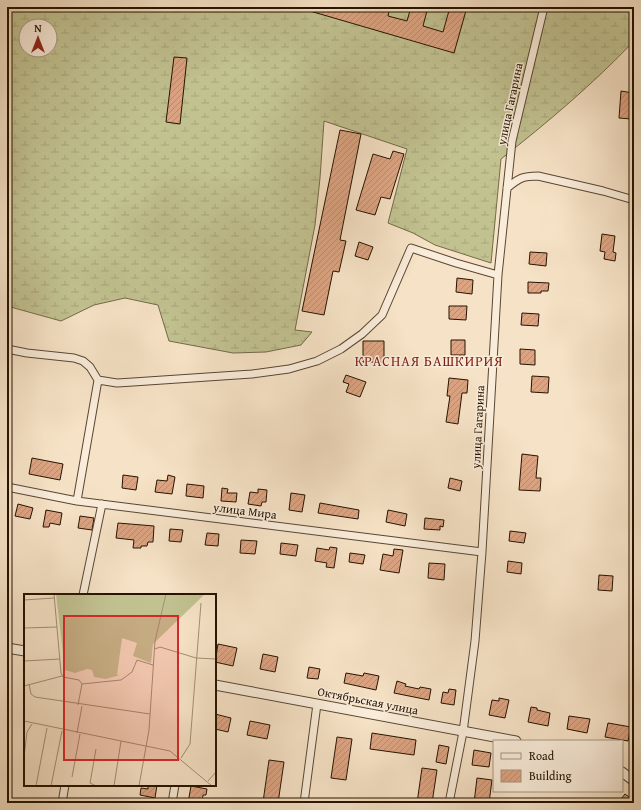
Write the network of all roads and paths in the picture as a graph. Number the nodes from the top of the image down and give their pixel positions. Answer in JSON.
{"nodes":[{"id":1,"x":544,"y":7,"type":"edge"},
{"id":2,"x":507,"y":188,"type":"junction"},
{"id":3,"x":634,"y":200,"type":"edge"},
{"id":4,"x":498,"y":275,"type":"junction"},
{"id":5,"x":7,"y":349,"type":"edge"},
{"id":6,"x":98,"y":380,"type":"junction"},
{"id":7,"x":7,"y":487,"type":"edge"},
{"id":8,"x":77,"y":501,"type":"junction"},
{"id":9,"x":102,"y":504,"type":"junction"},
{"id":10,"x":482,"y":552,"type":"junction"},
{"id":11,"x":83,"y":594,"type":"edge"},
{"id":12,"x":7,"y":648,"type":"edge"},
{"id":13,"x":24,"y":651,"type":"edge"},
{"id":14,"x":216,"y":685,"type":"edge"},
{"id":15,"x":317,"y":704,"type":"junction"},
{"id":16,"x":462,"y":732,"type":"junction"},
{"id":17,"x":510,"y":740,"type":"edge"},
{"id":18,"x":623,"y":773,"type":"edge"},
{"id":19,"x":634,"y":782,"type":"edge"},
{"id":20,"x":65,"y":786,"type":"edge"},
{"id":21,"x":175,"y":786,"type":"edge"},
{"id":22,"x":62,"y":803,"type":"edge"},
{"id":23,"x":172,"y":803,"type":"edge"},
{"id":24,"x":304,"y":803,"type":"edge"},
{"id":25,"x":449,"y":803,"type":"edge"}],
"edges":[{"from":1,"to":2,"type":"street","name":"улица Гагарина"},
{"from":2,"to":3,"type":"street"},
{"from":2,"to":4,"type":"street","name":"улица Гагарина"},
{"from":4,"to":6,"type":"street"},
{"from":4,"to":10,"type":"street","name":"улица Гагарина"},
{"from":5,"to":6,"type":"street"},
{"from":6,"to":8,"type":"street"},
{"from":7,"to":8,"type":"street","name":"улица Мира"},
{"from":8,"to":9,"type":"street","name":"улица Мира"},
{"from":9,"to":10,"type":"street","name":"улица Мира"},
{"from":9,"to":11,"type":"street"},
{"from":10,"to":16,"type":"street","name":"улица Гагарина"},
{"from":12,"to":13,"type":"street"},
{"from":14,"to":15,"type":"street","name":"Октябрьская улица"},
{"from":15,"to":16,"type":"street","name":"Октябрьская улица"},
{"from":15,"to":24,"type":"street"},
{"from":16,"to":17,"type":"street","name":"Октябрьская улица"},
{"from":16,"to":25,"type":"street","name":"улица Гагарина"},
{"from":18,"to":19,"type":"street"},
{"from":20,"to":22,"type":"street"},
{"from":21,"to":23,"type":"street"}]}
